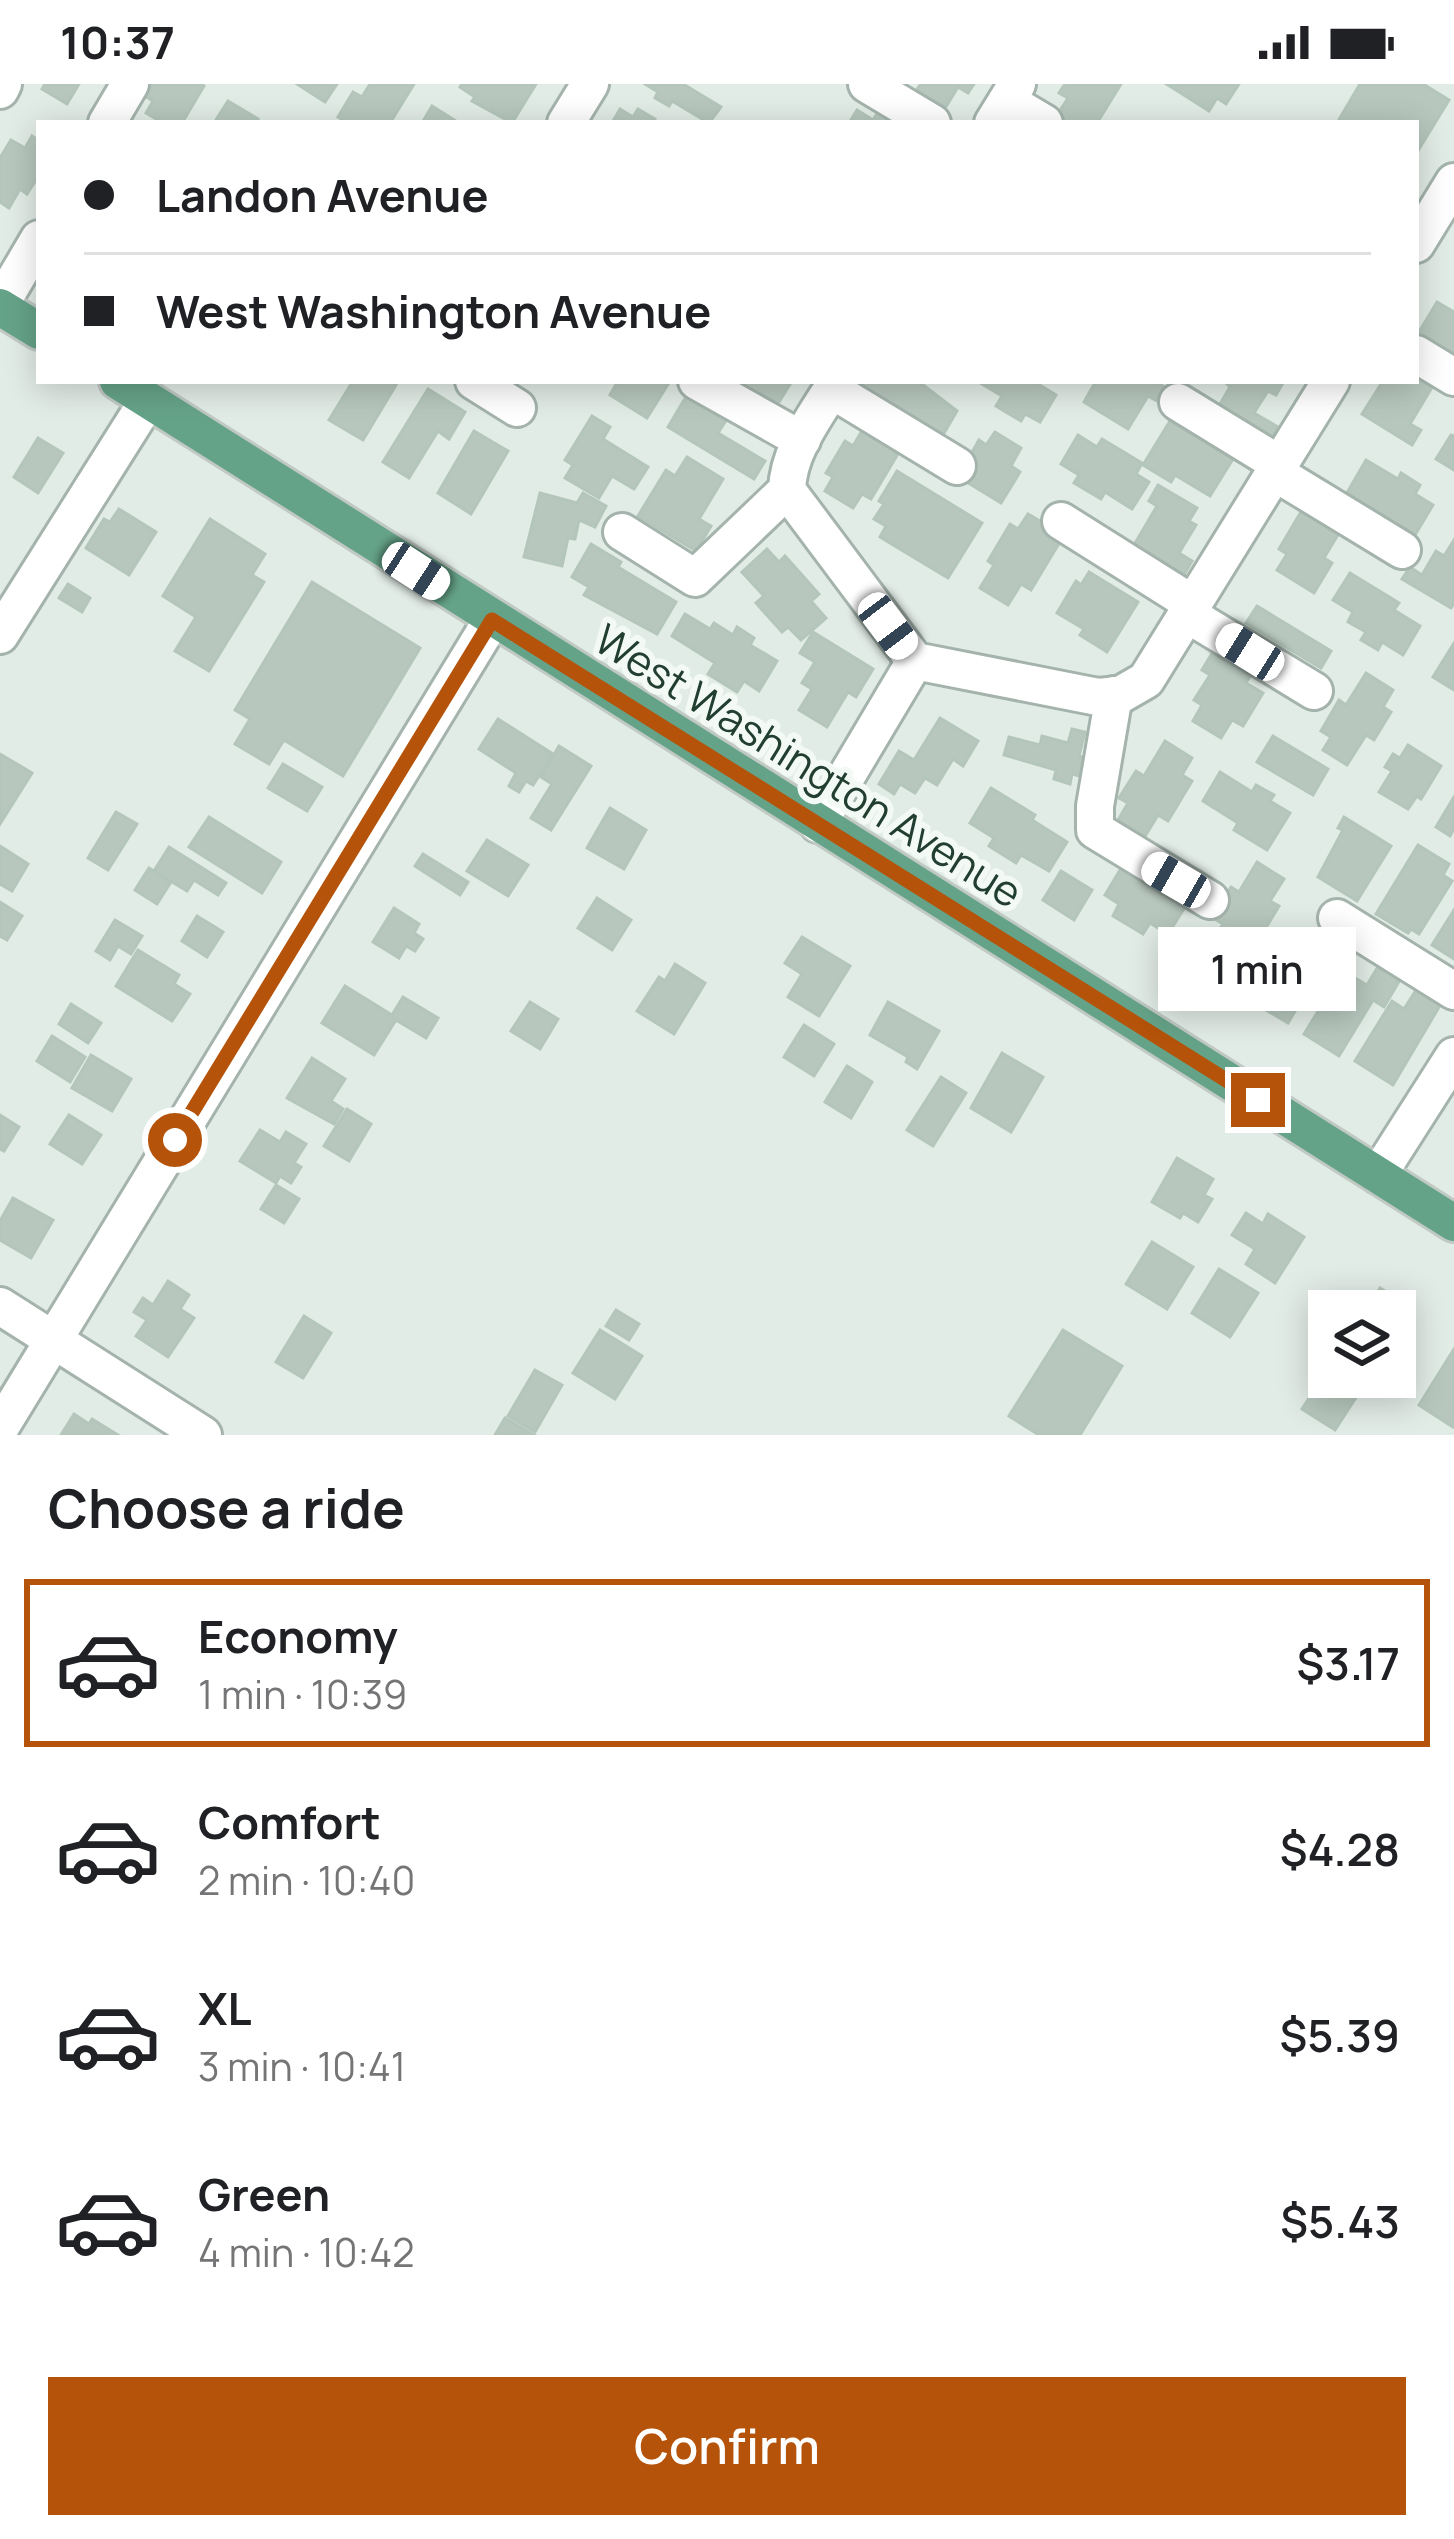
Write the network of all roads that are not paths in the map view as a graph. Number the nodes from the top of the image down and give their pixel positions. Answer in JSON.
{"nodes":[{"id":1,"x":130,"y":84,"type":"edge"},
{"id":2,"x":590,"y":84,"type":"edge"},
{"id":3,"x":867,"y":84,"type":"edge"},
{"id":4,"x":1006,"y":102,"type":"edge"},
{"id":5,"x":109,"y":120,"type":"edge"},
{"id":6,"x":568,"y":120,"type":"edge"},
{"id":7,"x":927,"y":120,"type":"edge"},
{"id":8,"x":1039,"y":120,"type":"edge"},
{"id":9,"x":1454,"y":184,"type":"edge"},
{"id":10,"x":1419,"y":239,"type":"edge"},
{"id":11,"x":36,"y":244,"type":"edge"},
{"id":12,"x":0,"y":306,"type":"edge"},
{"id":13,"x":36,"y":330,"type":"edge"},
{"id":14,"x":1419,"y":356,"type":"edge"},
{"id":15,"x":1454,"y":377,"type":"edge"},
{"id":16,"x":479,"y":384,"type":"edge"},
{"id":17,"x":702,"y":384,"type":"edge"},
{"id":18,"x":1329,"y":384,"type":"edge"},
{"id":19,"x":834,"y":385,"type":"edge"},
{"id":20,"x":133,"y":390,"type":"edge"},
{"id":21,"x":1178,"y":402,"type":"dead end"},
{"id":22,"x":517,"y":408,"type":"dead end"},
{"id":23,"x":802,"y":440,"type":"junction"},
{"id":24,"x":957,"y":466,"type":"dead end"},
{"id":25,"x":1277,"y":468,"type":"junction"},
{"id":26,"x":788,"y":490,"type":"junction"},
{"id":27,"x":1061,"y":521,"type":"dead end"},
{"id":28,"x":622,"y":532,"type":"dead end"},
{"id":29,"x":1402,"y":550,"type":"dead end"},
{"id":30,"x":1190,"y":609,"type":"junction"},
{"id":31,"x":492,"y":620,"type":"junction"},
{"id":32,"x":0,"y":634,"type":"edge"},
{"id":33,"x":915,"y":662,"type":"junction"},
{"id":34,"x":1314,"y":691,"type":"dead end"},
{"id":35,"x":1114,"y":695,"type":"junction"},
{"id":36,"x":818,"y":824,"type":"junction"},
{"id":37,"x":1210,"y":899,"type":"dead end"},
{"id":38,"x":1337,"y":918,"type":"dead end"},
{"id":39,"x":1454,"y":991,"type":"edge"},
{"id":40,"x":1454,"y":1056,"type":"edge"},
{"id":41,"x":1378,"y":1175,"type":"junction"},
{"id":42,"x":1454,"y":1223,"type":"edge"},
{"id":43,"x":0,"y":1306,"type":"edge"},
{"id":44,"x":53,"y":1340,"type":"junction"},
{"id":45,"x":0,"y":1427,"type":"edge"},
{"id":46,"x":203,"y":1435,"type":"edge"}],
"edges":[{"from":1,"to":5,"type":"street"},
{"from":2,"to":6,"type":"street"},
{"from":3,"to":7,"type":"street"},
{"from":4,"to":8,"type":"street"},
{"from":9,"to":10,"type":"street"},
{"from":11,"to":12,"type":"street"},
{"from":12,"to":13,"type":"main road"},
{"from":14,"to":15,"type":"street"},
{"from":16,"to":22,"type":"street"},
{"from":17,"to":23,"type":"street"},
{"from":18,"to":25,"type":"street"},
{"from":19,"to":23,"type":"street"},
{"from":19,"to":24,"type":"street"},
{"from":20,"to":31,"type":"main road","name":"West Washington Avenue"},
{"from":20,"to":32,"type":"street"},
{"from":21,"to":25,"type":"street"},
{"from":23,"to":26,"type":"street"},
{"from":25,"to":29,"type":"street"},
{"from":25,"to":30,"type":"street"},
{"from":26,"to":28,"type":"street"},
{"from":26,"to":33,"type":"street"},
{"from":27,"to":30,"type":"street"},
{"from":30,"to":34,"type":"street"},
{"from":30,"to":35,"type":"street"},
{"from":31,"to":36,"type":"main road","name":"West Washington Avenue"},
{"from":31,"to":44,"type":"street"},
{"from":33,"to":35,"type":"street"},
{"from":33,"to":36,"type":"street"},
{"from":35,"to":37,"type":"street"},
{"from":36,"to":41,"type":"main road","name":"West Washington Avenue"},
{"from":38,"to":39,"type":"street"},
{"from":40,"to":41,"type":"street"},
{"from":41,"to":42,"type":"main road","name":"West Washington Avenue"},
{"from":43,"to":44,"type":"street"},
{"from":44,"to":45,"type":"street"},
{"from":44,"to":46,"type":"street"}]}
